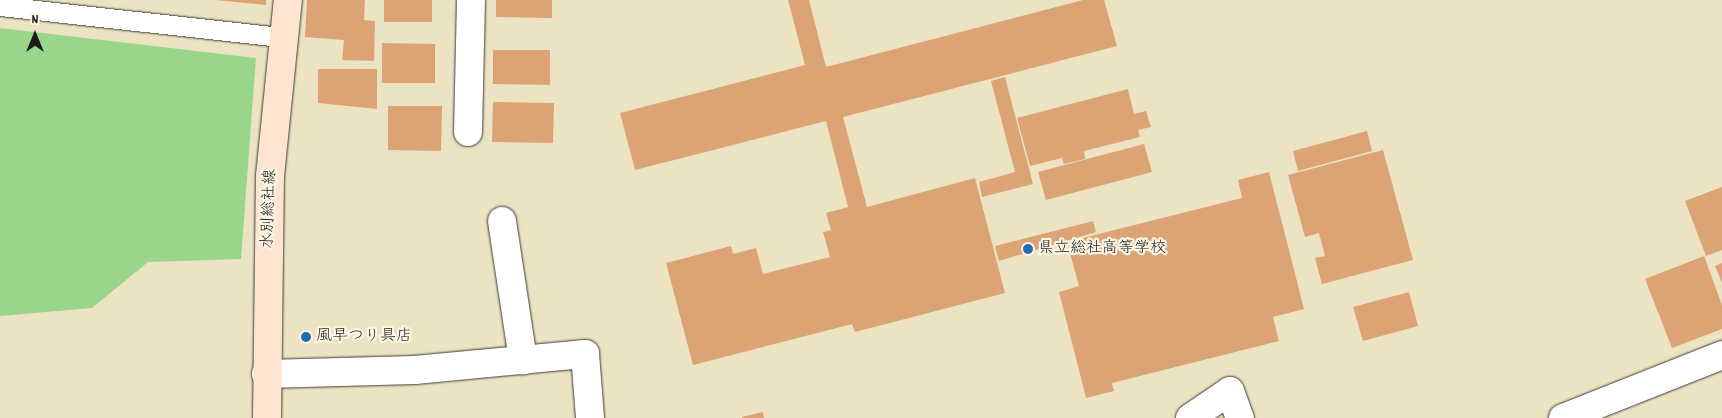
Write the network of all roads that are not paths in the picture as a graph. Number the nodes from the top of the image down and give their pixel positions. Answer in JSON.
{"nodes":[{"id":1,"x":288,"y":0,"type":"edge"},
{"id":2,"x":471,"y":0,"type":"edge"},
{"id":3,"x":0,"y":6,"type":"edge"},
{"id":4,"x":283,"y":37,"type":"junction"},
{"id":5,"x":468,"y":132,"type":"dead end"},
{"id":6,"x":502,"y":220,"type":"dead end"},
{"id":7,"x":1722,"y":355,"type":"edge"},
{"id":8,"x":523,"y":360,"type":"junction"},
{"id":9,"x":266,"y":374,"type":"junction"},
{"id":10,"x":267,"y":418,"type":"edge"},
{"id":11,"x":590,"y":418,"type":"edge"},
{"id":12,"x":1190,"y":418,"type":"edge"},
{"id":13,"x":1240,"y":418,"type":"edge"},
{"id":14,"x":1564,"y":418,"type":"edge"}],
"edges":[{"from":1,"to":4,"type":"main road","name":"水別総社線"},
{"from":2,"to":5,"type":"street"},
{"from":3,"to":4,"type":"lane"},
{"from":4,"to":9,"type":"main road","name":"水別総社線"},
{"from":6,"to":8,"type":"street"},
{"from":7,"to":14,"type":"street"},
{"from":8,"to":9,"type":"street"},
{"from":8,"to":11,"type":"street"},
{"from":9,"to":10,"type":"main road","name":"水別総社線"},
{"from":12,"to":13,"type":"street"}]}
